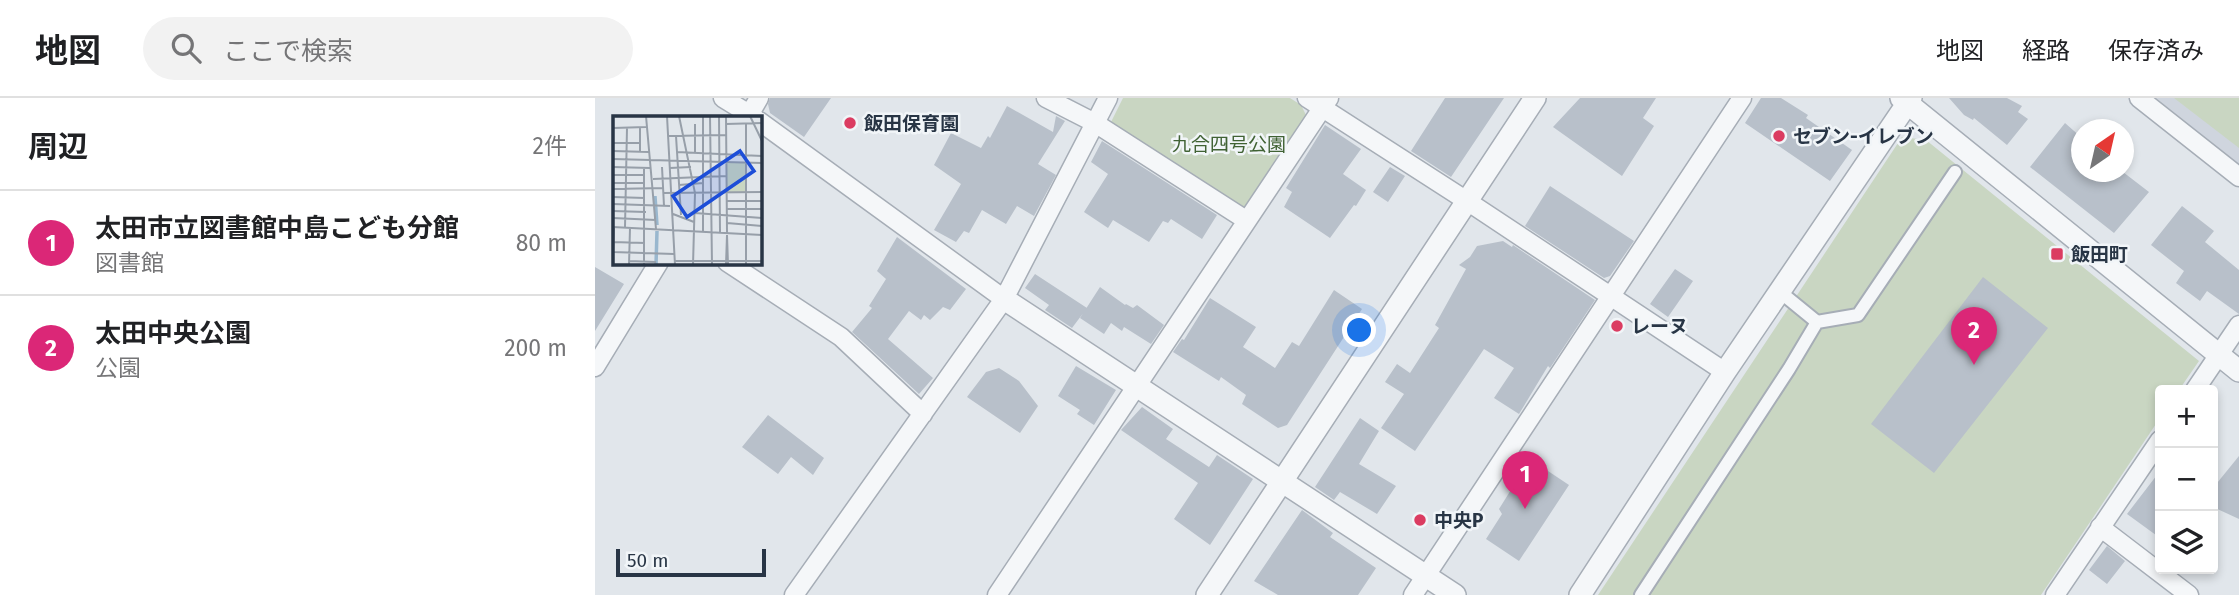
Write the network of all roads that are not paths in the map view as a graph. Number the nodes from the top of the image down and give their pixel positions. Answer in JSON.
{"nodes":[{"id":1,"x":723,"y":98,"type":"edge"},
{"id":2,"x":759,"y":98,"type":"edge"},
{"id":3,"x":1046,"y":98,"type":"edge"},
{"id":4,"x":1108,"y":98,"type":"edge"},
{"id":5,"x":1307,"y":98,"type":"edge"},
{"id":6,"x":1535,"y":98,"type":"edge"},
{"id":7,"x":1742,"y":98,"type":"edge"},
{"id":8,"x":2139,"y":98,"type":"edge"},
{"id":9,"x":1906,"y":100,"type":"edge"},
{"id":10,"x":1326,"y":103,"type":"edge"},
{"id":11,"x":751,"y":116,"type":"edge"},
{"id":12,"x":753,"y":116,"type":"edge"},
{"id":13,"x":761,"y":123,"type":"edge"},
{"id":14,"x":1095,"y":123,"type":"junction"},
{"id":15,"x":1955,"y":172,"type":"dead end"},
{"id":16,"x":2239,"y":177,"type":"edge"},
{"id":17,"x":1467,"y":201,"type":"junction"},
{"id":18,"x":1246,"y":220,"type":"junction"},
{"id":19,"x":658,"y":264,"type":"edge"},
{"id":20,"x":730,"y":264,"type":"edge"},
{"id":21,"x":1779,"y":291,"type":"junction"},
{"id":22,"x":1611,"y":297,"type":"junction"},
{"id":23,"x":1004,"y":299,"type":"junction"},
{"id":24,"x":1817,"y":322,"type":"junction"},
{"id":25,"x":2239,"y":325,"type":"edge"},
{"id":26,"x":2219,"y":355,"type":"junction"},
{"id":27,"x":595,"y":367,"type":"edge"},
{"id":28,"x":2239,"y":371,"type":"edge"},
{"id":29,"x":1725,"y":372,"type":"junction"},
{"id":30,"x":2198,"y":385,"type":"edge"},
{"id":31,"x":1137,"y":387,"type":"junction"},
{"id":32,"x":923,"y":414,"type":"junction"},
{"id":33,"x":2155,"y":447,"type":"edge"},
{"id":34,"x":1283,"y":482,"type":"junction"},
{"id":35,"x":2100,"y":527,"type":"junction"},
{"id":36,"x":1426,"y":576,"type":"junction"},
{"id":37,"x":794,"y":595,"type":"edge"},
{"id":38,"x":997,"y":595,"type":"edge"},
{"id":39,"x":1207,"y":595,"type":"edge"},
{"id":40,"x":1413,"y":595,"type":"edge"},
{"id":41,"x":1455,"y":595,"type":"edge"},
{"id":42,"x":1580,"y":595,"type":"edge"},
{"id":43,"x":1641,"y":595,"type":"edge"},
{"id":44,"x":2055,"y":595,"type":"edge"},
{"id":45,"x":2189,"y":595,"type":"edge"}],
"edges":[{"from":1,"to":11,"type":"street"},
{"from":2,"to":12,"type":"street"},
{"from":3,"to":14,"type":"street"},
{"from":4,"to":14,"type":"street"},
{"from":5,"to":10,"type":"street"},
{"from":6,"to":17,"type":"street"},
{"from":7,"to":22,"type":"street"},
{"from":8,"to":16,"type":"street"},
{"from":9,"to":21,"type":"street"},
{"from":9,"to":26,"type":"street"},
{"from":10,"to":17,"type":"street"},
{"from":10,"to":18,"type":"street"},
{"from":13,"to":23,"type":"street"},
{"from":14,"to":18,"type":"street"},
{"from":14,"to":23,"type":"street"},
{"from":15,"to":24,"type":"street"},
{"from":17,"to":22,"type":"street"},
{"from":17,"to":34,"type":"street"},
{"from":18,"to":31,"type":"street"},
{"from":19,"to":27,"type":"street"},
{"from":20,"to":32,"type":"street"},
{"from":21,"to":24,"type":"street"},
{"from":21,"to":29,"type":"street"},
{"from":22,"to":29,"type":"street"},
{"from":22,"to":36,"type":"street"},
{"from":23,"to":31,"type":"street"},
{"from":23,"to":32,"type":"street"},
{"from":24,"to":43,"type":"street"},
{"from":25,"to":26,"type":"street"},
{"from":26,"to":28,"type":"street"},
{"from":26,"to":30,"type":"street"},
{"from":29,"to":42,"type":"street"},
{"from":31,"to":34,"type":"street"},
{"from":31,"to":38,"type":"street"},
{"from":32,"to":37,"type":"street"},
{"from":33,"to":35,"type":"street"},
{"from":34,"to":36,"type":"street"},
{"from":34,"to":39,"type":"street"},
{"from":35,"to":44,"type":"street"},
{"from":35,"to":45,"type":"street"},
{"from":36,"to":40,"type":"street"},
{"from":36,"to":41,"type":"street"}]}
